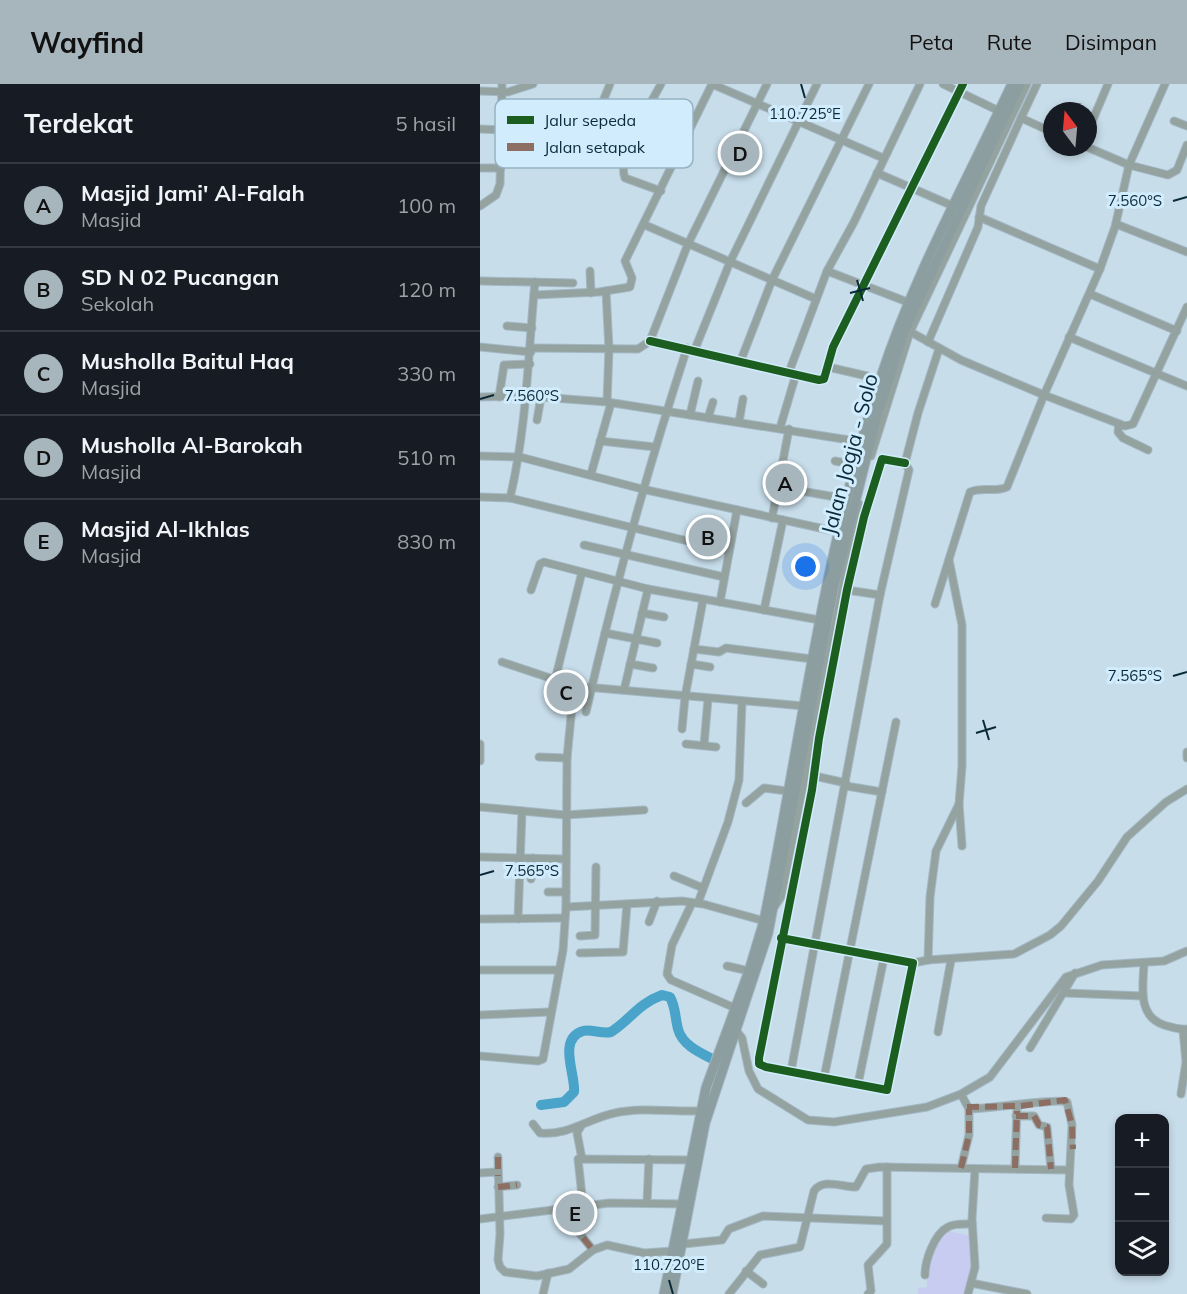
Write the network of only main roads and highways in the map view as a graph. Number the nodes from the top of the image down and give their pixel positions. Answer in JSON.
{"nodes":[{"id":1,"x":1012,"y":84,"type":"edge"},
{"id":2,"x":1020,"y":84,"type":"edge"},
{"id":3,"x":960,"y":208,"type":"junction"},
{"id":4,"x":905,"y":329,"type":"junction"},
{"id":5,"x":842,"y":532,"type":"junction"},
{"id":6,"x":823,"y":621,"type":"junction"},
{"id":7,"x":798,"y":773,"type":"junction"},
{"id":8,"x":732,"y":1028,"type":"junction"},
{"id":9,"x":686,"y":1203,"type":"junction"},
{"id":10,"x":664,"y":1294,"type":"edge"},
{"id":11,"x":672,"y":1294,"type":"edge"}],
"edges":[{"from":1,"to":3,"type":"highway","name":"Jalan Jogja - Solo"},
{"from":2,"to":3,"type":"highway","name":"Jalan Jogja - Solo"},
{"from":3,"to":4,"type":"highway","name":"Jalan Jogja - Solo"},
{"from":3,"to":4,"type":"highway","name":"Jalan Jogja - Solo"},
{"from":4,"to":5,"type":"highway","name":"Jalan Jogja - Solo"},
{"from":4,"to":5,"type":"highway","name":"Jalan Jogja - Solo"},
{"from":5,"to":6,"type":"highway","name":"Jalan Jogja - Solo"},
{"from":6,"to":7,"type":"highway","name":"Jalan Jogja - Solo"},
{"from":6,"to":7,"type":"highway","name":"Jalan Jogja - Solo"},
{"from":7,"to":8,"type":"highway","name":"Jalan Jogja - Solo"},
{"from":7,"to":8,"type":"highway","name":"Jalan Jogja - Solo"},
{"from":8,"to":9,"type":"highway"},
{"from":8,"to":9,"type":"highway"},
{"from":9,"to":10,"type":"highway"},
{"from":9,"to":11,"type":"highway"}]}
